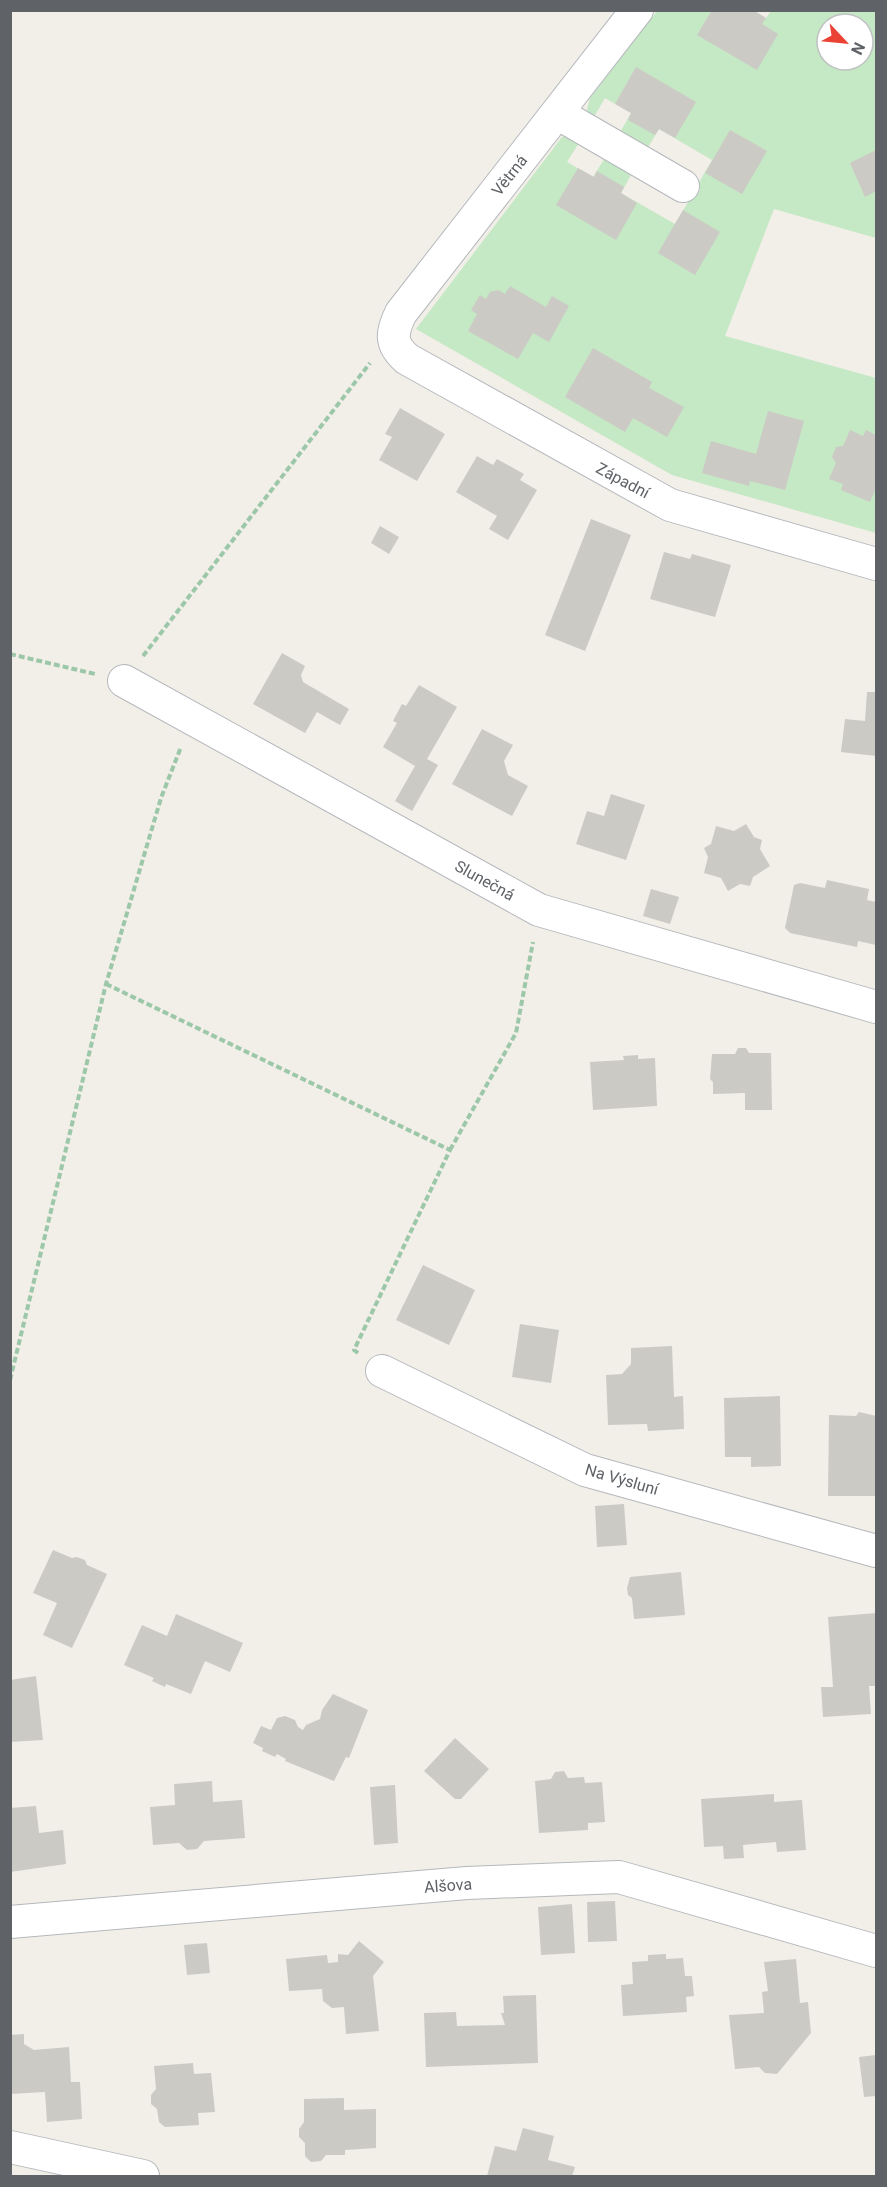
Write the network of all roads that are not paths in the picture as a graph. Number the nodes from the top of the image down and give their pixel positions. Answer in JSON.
{"nodes":[{"id":1,"x":637,"y":10,"type":"edge"},
{"id":2,"x":557,"y":113,"type":"junction"},
{"id":3,"x":683,"y":186,"type":"dead end"},
{"id":4,"x":393,"y":339,"type":"joint"},
{"id":5,"x":876,"y":564,"type":"edge"},
{"id":6,"x":124,"y":681,"type":"road end"},
{"id":7,"x":876,"y":1007,"type":"edge"},
{"id":8,"x":382,"y":1371,"type":"road end"},
{"id":9,"x":876,"y":1551,"type":"edge"},
{"id":10,"x":10,"y":1922,"type":"edge"},
{"id":11,"x":876,"y":1951,"type":"edge"},
{"id":12,"x":10,"y":2147,"type":"edge"},
{"id":13,"x":143,"y":2176,"type":"edge"}],
"edges":[{"from":1,"to":2,"type":"street","name":"Větrná"},
{"from":2,"to":3,"type":"street"},
{"from":2,"to":4,"type":"street","name":"Větrná"},
{"from":4,"to":5,"type":"street","name":"Západní"},
{"from":6,"to":7,"type":"street","name":"Slunečná"},
{"from":8,"to":9,"type":"street","name":"Na Výsluní"},
{"from":10,"to":11,"type":"street","name":"Alšova"},
{"from":12,"to":13,"type":"street"}]}
